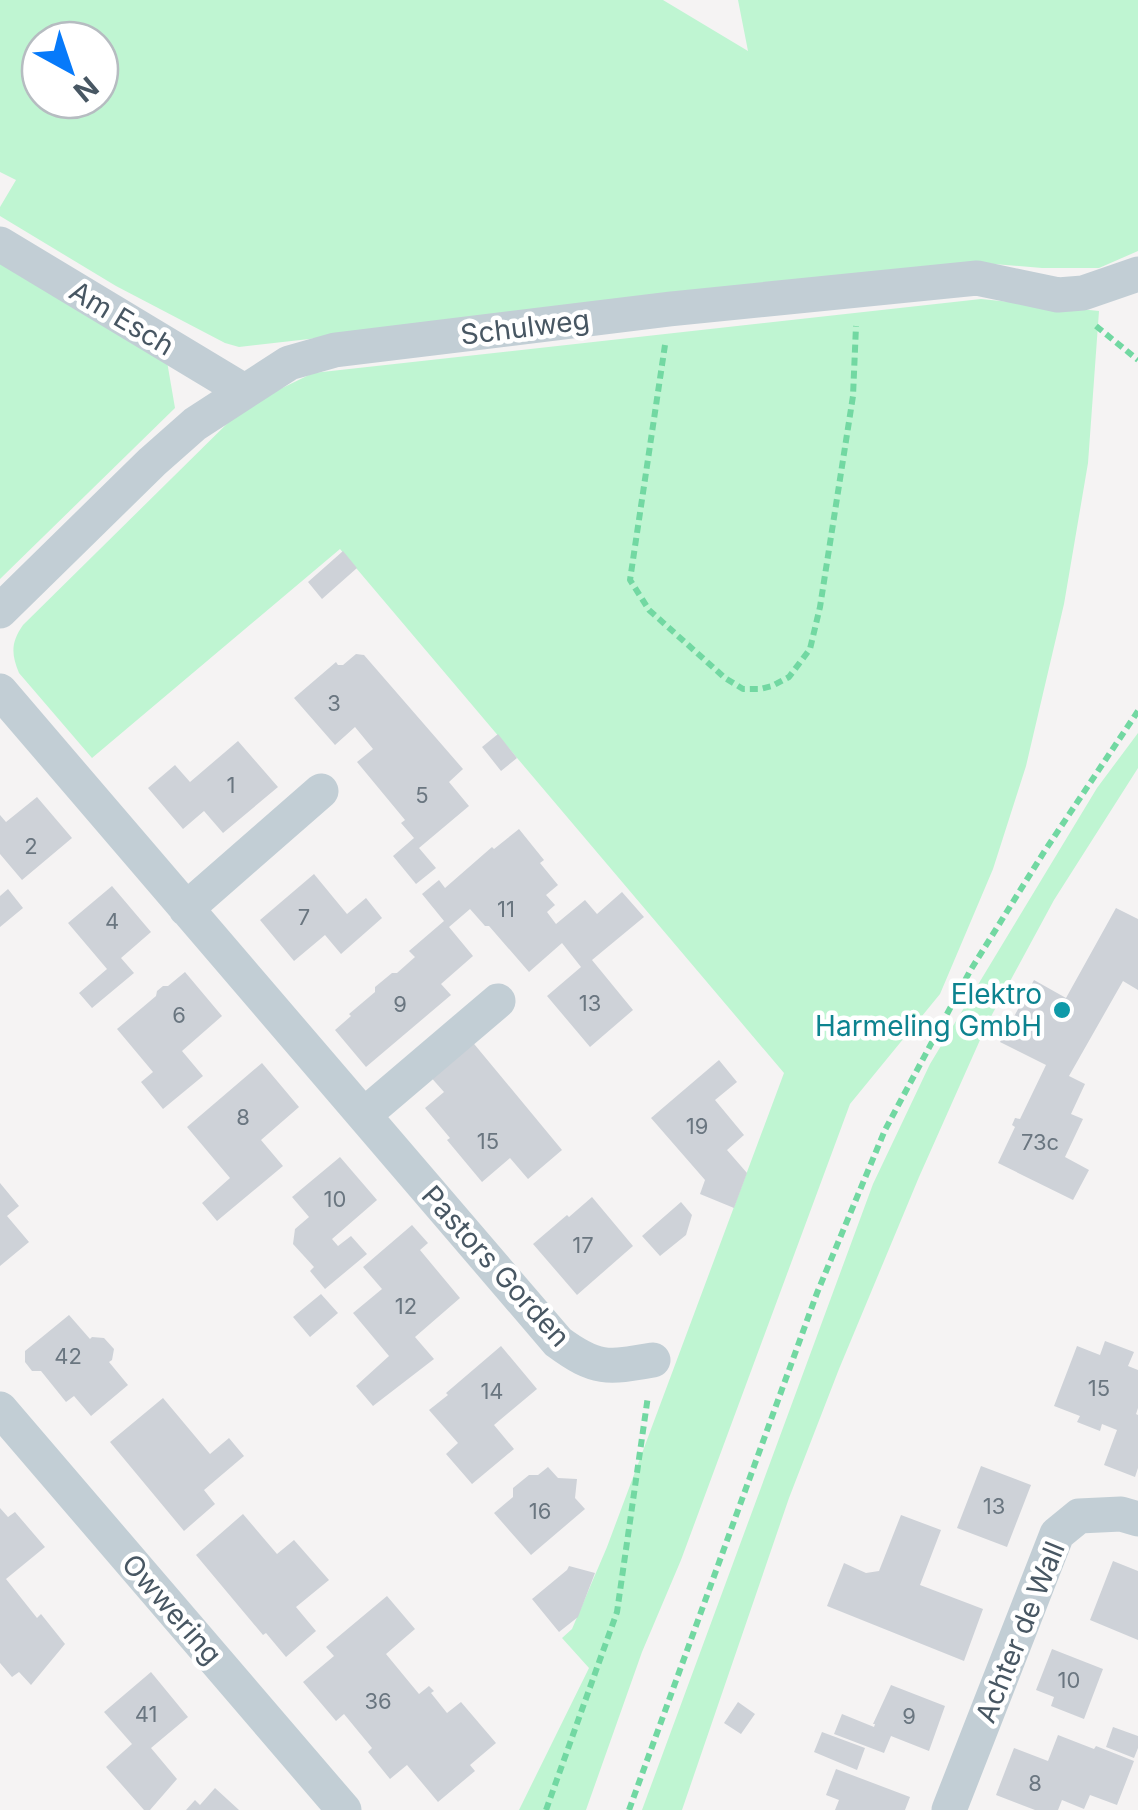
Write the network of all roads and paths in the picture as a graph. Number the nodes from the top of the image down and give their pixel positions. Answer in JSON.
{"nodes":[{"id":1,"x":0,"y":244,"type":"edge"},
{"id":2,"x":1138,"y":274,"type":"edge"},
{"id":3,"x":858,"y":291,"type":"junction"},
{"id":4,"x":670,"y":309,"type":"junction"},
{"id":5,"x":244,"y":391,"type":"junction"},
{"id":6,"x":0,"y":611,"type":"edge"},
{"id":7,"x":0,"y":691,"type":"edge"},
{"id":8,"x":1138,"y":711,"type":"edge"},
{"id":9,"x":321,"y":790,"type":"dead end"},
{"id":10,"x":186,"y":909,"type":"junction"},
{"id":11,"x":498,"y":1001,"type":"dead end"},
{"id":12,"x":364,"y":1116,"type":"junction"},
{"id":13,"x":653,"y":1360,"type":"joint"},
{"id":14,"x":0,"y":1409,"type":"edge"},
{"id":15,"x":1138,"y":1519,"type":"edge"},
{"id":16,"x":340,"y":1808,"type":"edge"},
{"id":17,"x":546,"y":1810,"type":"edge"},
{"id":18,"x":629,"y":1810,"type":"edge"},
{"id":19,"x":948,"y":1810,"type":"edge"}],
"edges":[{"from":1,"to":5,"type":"street","name":"Am Esch"},
{"from":2,"to":3,"type":"street","name":"Schulweg"},
{"from":3,"to":4,"type":"street","name":"Schulweg"},
{"from":3,"to":4,"type":"path"},
{"from":4,"to":5,"type":"street","name":"Schulweg"},
{"from":5,"to":6,"type":"street","name":"Schulweg"},
{"from":7,"to":10,"type":"street","name":"Pastors Gorden"},
{"from":8,"to":18,"type":"path"},
{"from":9,"to":10,"type":"street"},
{"from":10,"to":12,"type":"street","name":"Pastors Gorden"},
{"from":11,"to":12,"type":"street"},
{"from":12,"to":13,"type":"street","name":"Pastors Gorden"},
{"from":13,"to":17,"type":"path"},
{"from":14,"to":16,"type":"street","name":"Owwering"},
{"from":15,"to":19,"type":"street","name":"Achter de Wall"}]}
